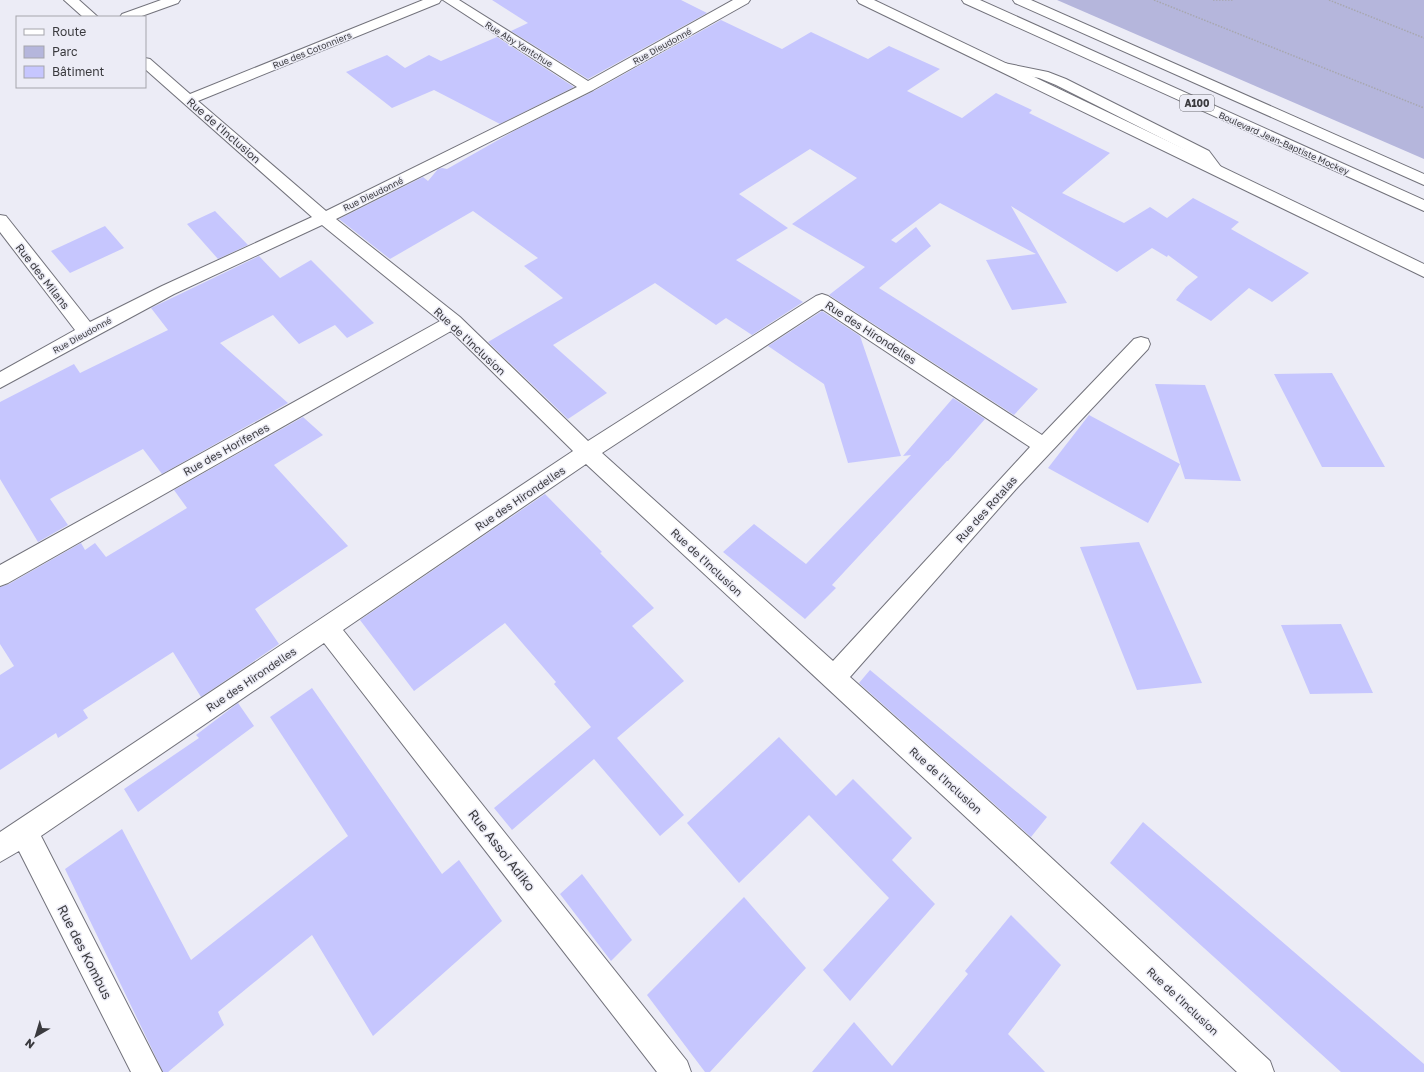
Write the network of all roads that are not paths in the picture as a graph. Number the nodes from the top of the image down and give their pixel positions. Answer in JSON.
{"nodes":[{"id":1,"x":71,"y":0,"type":"edge"},
{"id":2,"x":173,"y":0,"type":"edge"},
{"id":3,"x":434,"y":0,"type":"edge"},
{"id":4,"x":450,"y":0,"type":"edge"},
{"id":5,"x":743,"y":0,"type":"edge"},
{"id":6,"x":864,"y":0,"type":"edge"},
{"id":7,"x":969,"y":0,"type":"edge"},
{"id":8,"x":1020,"y":0,"type":"edge"},
{"id":9,"x":90,"y":16,"type":"edge"},
{"id":10,"x":130,"y":16,"type":"edge"},
{"id":11,"x":146,"y":63,"type":"edge"},
{"id":12,"x":588,"y":87,"type":"junction"},
{"id":13,"x":190,"y":99,"type":"junction"},
{"id":14,"x":1424,"y":180,"type":"edge"},
{"id":15,"x":1424,"y":206,"type":"edge"},
{"id":16,"x":324,"y":218,"type":"junction"},
{"id":17,"x":0,"y":220,"type":"edge"},
{"id":18,"x":1424,"y":271,"type":"edge"},
{"id":19,"x":452,"y":322,"type":"junction"},
{"id":20,"x":87,"y":332,"type":"junction"},
{"id":21,"x":1141,"y":344,"type":"dead end"},
{"id":22,"x":0,"y":381,"type":"edge"},
{"id":23,"x":1044,"y":446,"type":"junction"},
{"id":24,"x":587,"y":452,"type":"junction"},
{"id":25,"x":0,"y":576,"type":"edge"},
{"id":26,"x":328,"y":628,"type":"junction"},
{"id":27,"x":833,"y":678,"type":"junction"},
{"id":28,"x":24,"y":832,"type":"junction"},
{"id":29,"x":0,"y":848,"type":"edge"},
{"id":30,"x":147,"y":1072,"type":"edge"},
{"id":31,"x":676,"y":1072,"type":"edge"},
{"id":32,"x":1259,"y":1072,"type":"edge"}],
"edges":[{"from":1,"to":9,"type":"main road"},
{"from":2,"to":10,"type":"main road"},
{"from":3,"to":13,"type":"main road","name":"Rue des Cotonniers"},
{"from":4,"to":12,"type":"main road","name":"Rue Aby Yantchue"},
{"from":5,"to":12,"type":"main road","name":"Rue Dieudonné"},
{"from":6,"to":18,"type":"main road"},
{"from":7,"to":15,"type":"main road","name":"Boulevard Jean-Baptiste Mockey","number":"A100"},
{"from":8,"to":14,"type":"main road","number":"A100"},
{"from":11,"to":13,"type":"main road","name":"Rue de l'Inclusion"},
{"from":12,"to":16,"type":"main road","name":"Rue Dieudonné"},
{"from":13,"to":16,"type":"main road","name":"Rue de l'Inclusion"},
{"from":16,"to":19,"type":"main road","name":"Rue de l'Inclusion"},
{"from":16,"to":20,"type":"main road","name":"Rue Dieudonné"},
{"from":17,"to":20,"type":"main road","name":"Rue des Milans"},
{"from":19,"to":24,"type":"main road","name":"Rue de l'Inclusion"},
{"from":19,"to":25,"type":"main road","name":"Rue des Horifenes"},
{"from":20,"to":22,"type":"main road","name":"Rue Dieudonné"},
{"from":21,"to":23,"type":"main road","name":"Rue des Rotalas"},
{"from":23,"to":24,"type":"main road","name":"Rue des Hirondelles"},
{"from":23,"to":27,"type":"main road","name":"Rue des Rotalas"},
{"from":24,"to":26,"type":"main road","name":"Rue des Hirondelles"},
{"from":24,"to":27,"type":"main road","name":"Rue de l'Inclusion"},
{"from":26,"to":28,"type":"main road","name":"Rue des Hirondelles"},
{"from":26,"to":31,"type":"main road","name":"Rue Assoi Adiko"},
{"from":27,"to":32,"type":"main road","name":"Rue de l'Inclusion"},
{"from":28,"to":29,"type":"main road","name":"Rue des Hirondelles"},
{"from":28,"to":30,"type":"main road","name":"Rue des Kombus"}]}
